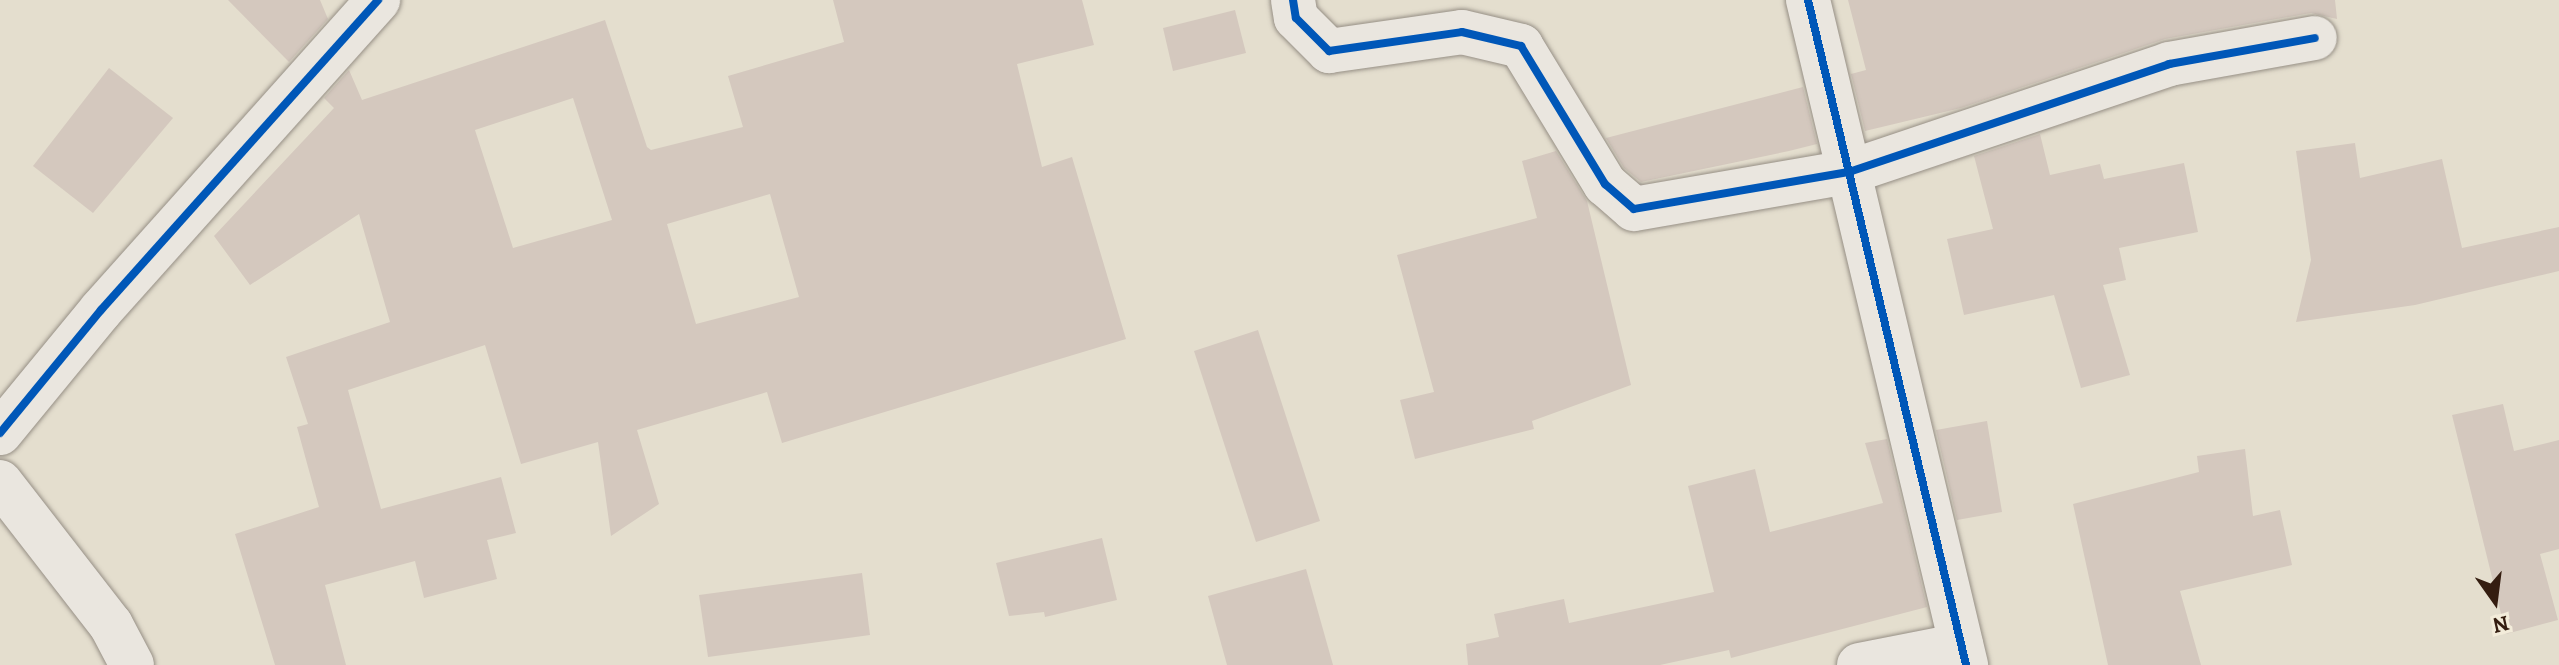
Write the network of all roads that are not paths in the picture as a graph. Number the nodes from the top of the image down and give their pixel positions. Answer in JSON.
{"nodes":[{"id":1,"x":378,"y":0,"type":"edge"},
{"id":2,"x":1293,"y":0,"type":"edge"},
{"id":3,"x":1808,"y":0,"type":"edge"},
{"id":4,"x":2315,"y":38,"type":"dead end"},
{"id":5,"x":1849,"y":172,"type":"junction"},
{"id":6,"x":0,"y":433,"type":"edge"},
{"id":7,"x":0,"y":482,"type":"edge"},
{"id":8,"x":1964,"y":655,"type":"edge"},
{"id":9,"x":132,"y":665,"type":"edge"},
{"id":10,"x":1859,"y":665,"type":"edge"}],
"edges":[{"from":1,"to":6,"type":"street"},
{"from":2,"to":5,"type":"street"},
{"from":3,"to":5,"type":"street"},
{"from":4,"to":5,"type":"street"},
{"from":5,"to":8,"type":"street"},
{"from":7,"to":9,"type":"street"},
{"from":8,"to":10,"type":"street"}]}
